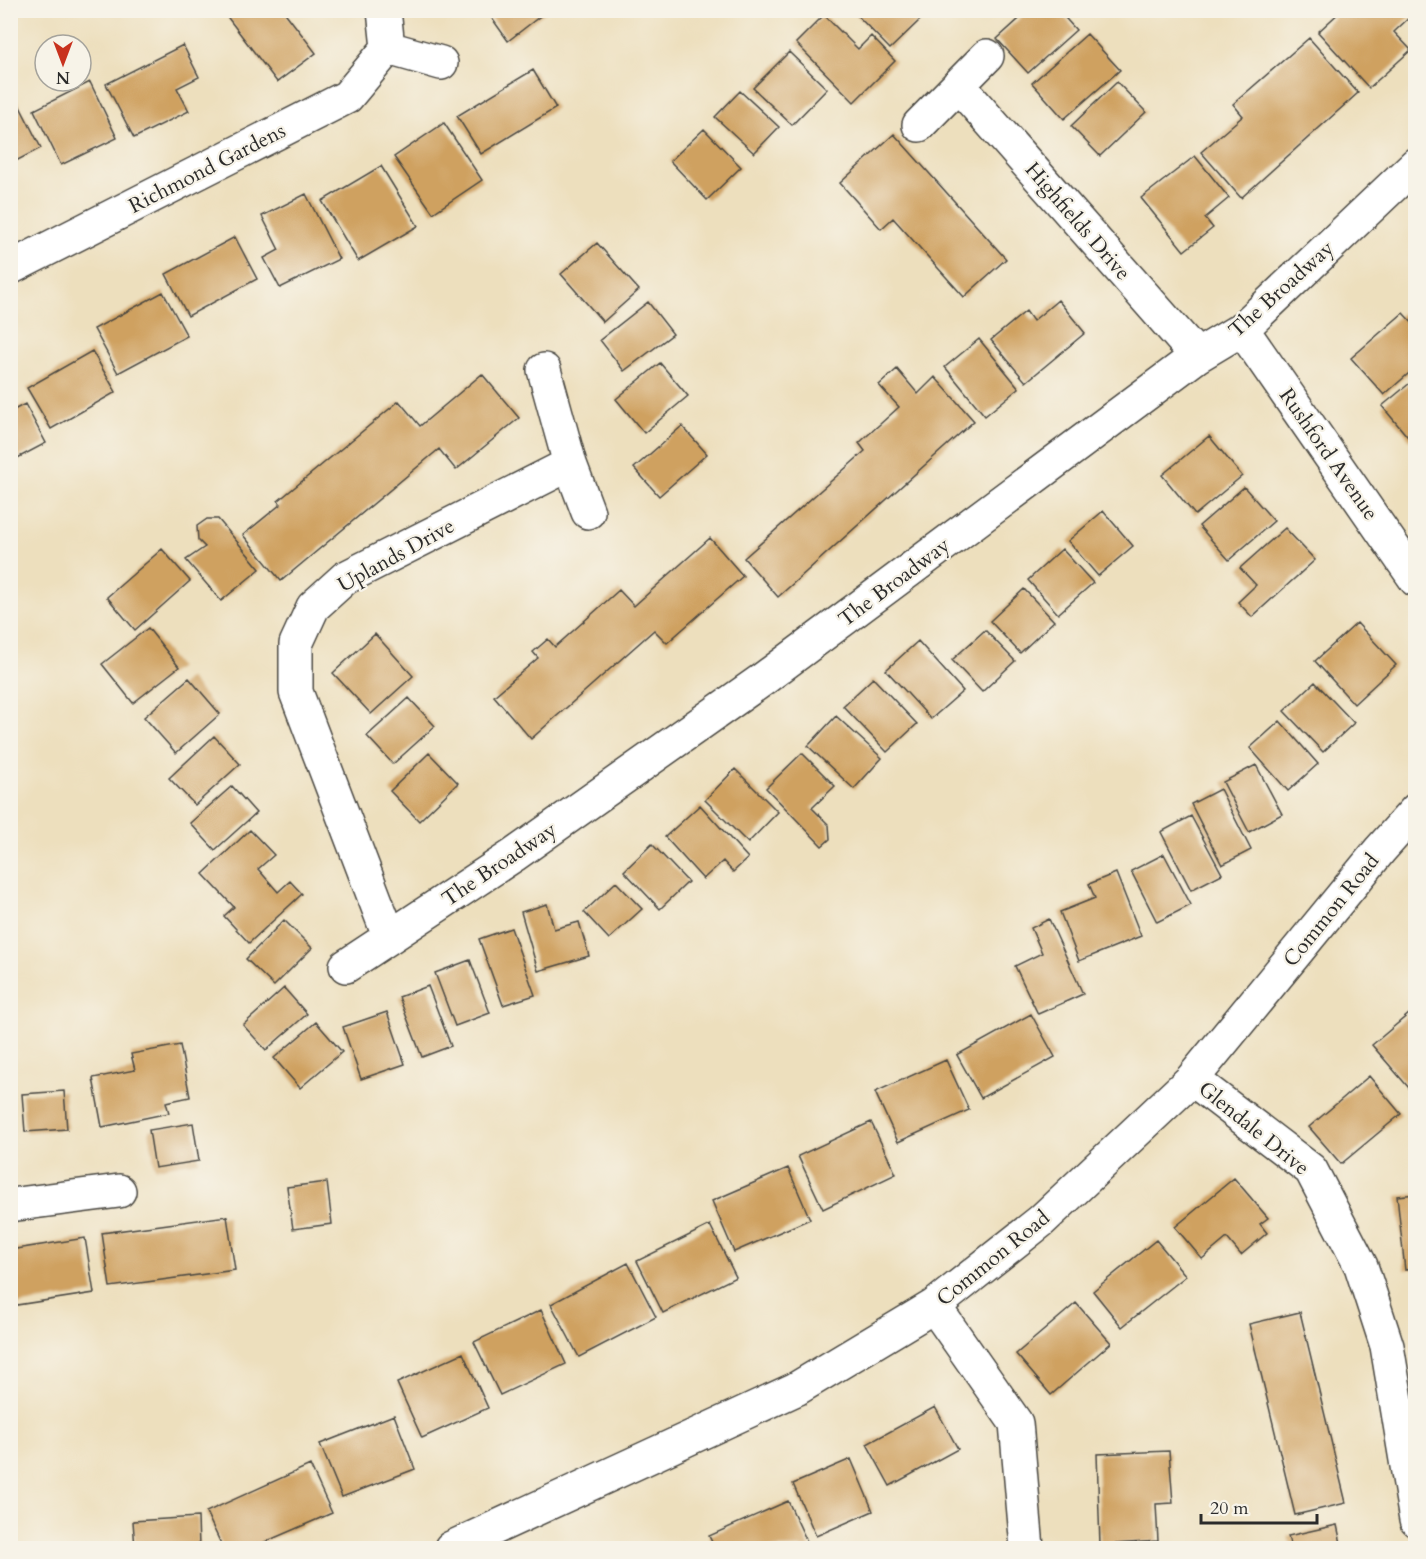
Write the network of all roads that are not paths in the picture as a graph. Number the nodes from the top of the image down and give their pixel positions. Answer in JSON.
{"nodes":[{"id":1,"x":384,"y":10,"type":"edge"},
{"id":2,"x":388,"y":48,"type":"junction"},
{"id":3,"x":987,"y":56,"type":"dead end"},
{"id":4,"x":441,"y":63,"type":"dead end"},
{"id":5,"x":958,"y":85,"type":"junction"},
{"id":6,"x":919,"y":125,"type":"dead end"},
{"id":7,"x":1416,"y":164,"type":"edge"},
{"id":8,"x":10,"y":268,"type":"edge"},
{"id":9,"x":1242,"y":329,"type":"junction"},
{"id":10,"x":1197,"y":356,"type":"junction"},
{"id":11,"x":544,"y":370,"type":"dead end"},
{"id":12,"x":570,"y":464,"type":"junction"},
{"id":13,"x":588,"y":512,"type":"dead end"},
{"id":14,"x":1416,"y":580,"type":"edge"},
{"id":15,"x":1416,"y":810,"type":"edge"},
{"id":16,"x":389,"y":936,"type":"junction"},
{"id":17,"x":346,"y":966,"type":"dead end"},
{"id":18,"x":1192,"y":1079,"type":"junction"},
{"id":19,"x":118,"y":1191,"type":"dead end"},
{"id":20,"x":10,"y":1205,"type":"edge"},
{"id":21,"x":934,"y":1306,"type":"junction"},
{"id":22,"x":1416,"y":1520,"type":"edge"},
{"id":23,"x":451,"y":1548,"type":"edge"},
{"id":24,"x":1027,"y":1548,"type":"edge"}],
"edges":[{"from":1,"to":2,"type":"street"},
{"from":2,"to":4,"type":"street"},
{"from":2,"to":8,"type":"street","name":"Richmond Gardens"},
{"from":3,"to":5,"type":"street"},
{"from":5,"to":6,"type":"street"},
{"from":5,"to":10,"type":"street","name":"Highfields Drive"},
{"from":7,"to":9,"type":"street","name":"The Broadway"},
{"from":9,"to":10,"type":"street","name":"The Broadway"},
{"from":9,"to":14,"type":"street","name":"Rushford Avenue"},
{"from":10,"to":16,"type":"street","name":"The Broadway"},
{"from":11,"to":12,"type":"street"},
{"from":12,"to":13,"type":"street"},
{"from":12,"to":16,"type":"street","name":"Uplands Drive"},
{"from":15,"to":18,"type":"street","name":"Common Road"},
{"from":16,"to":17,"type":"street","name":"The Broadway"},
{"from":18,"to":21,"type":"street","name":"Common Road"},
{"from":18,"to":22,"type":"street","name":"Glendale Drive"},
{"from":19,"to":20,"type":"street"},
{"from":21,"to":23,"type":"street","name":"Common Road"},
{"from":21,"to":24,"type":"street"}]}
